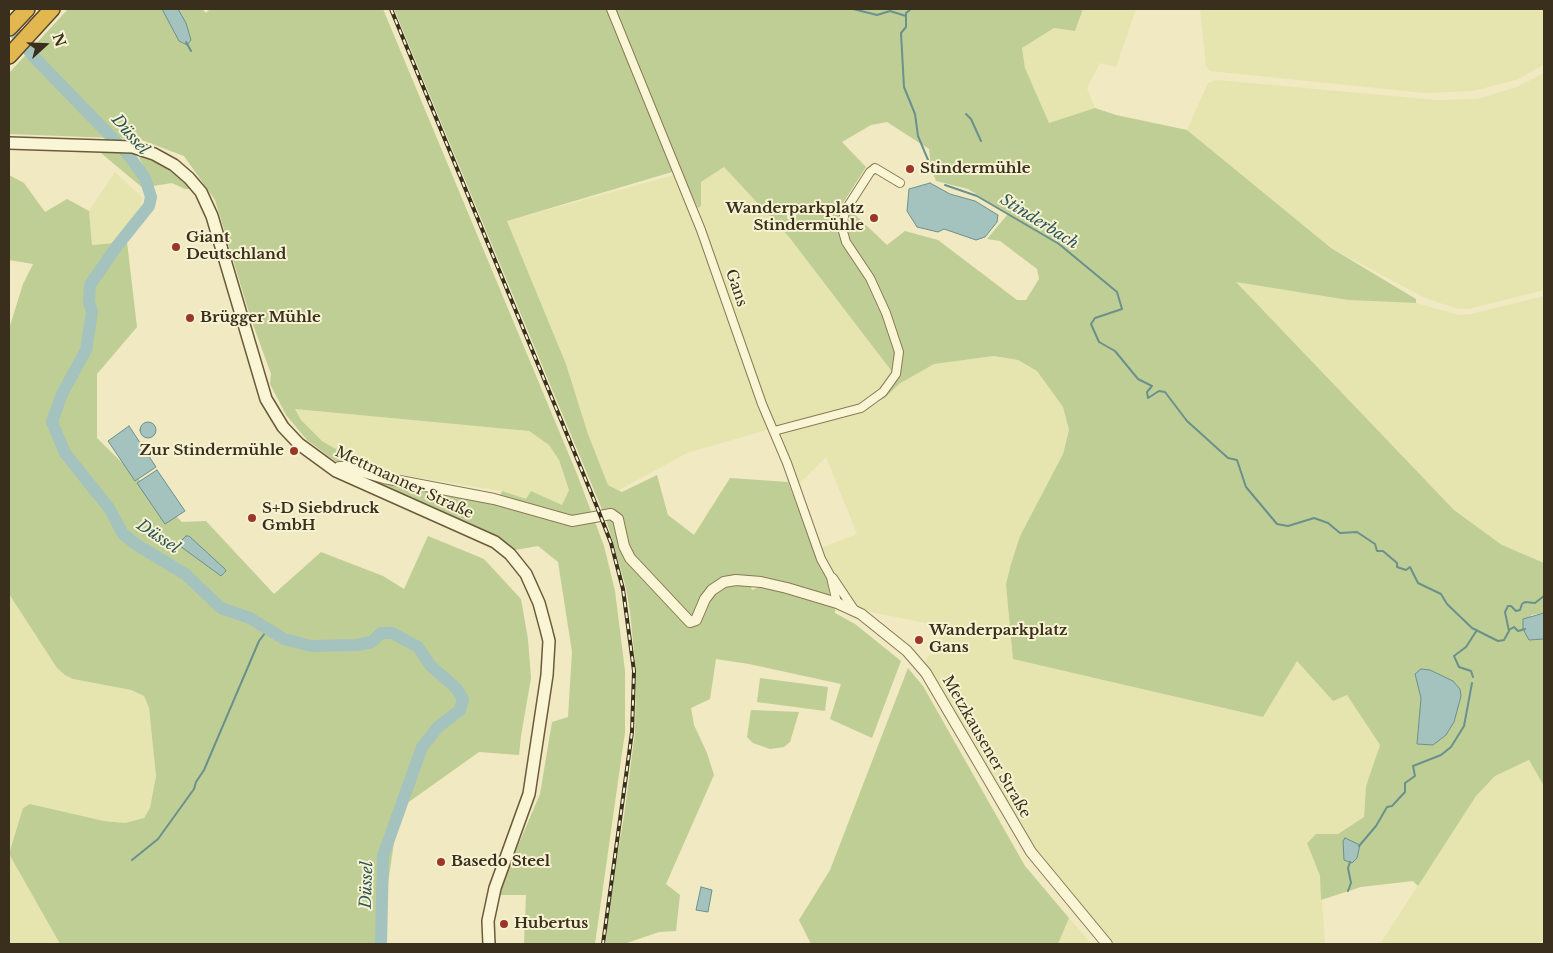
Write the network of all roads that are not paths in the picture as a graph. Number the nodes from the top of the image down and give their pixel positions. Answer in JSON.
{"nodes":[{"id":1,"x":27,"y":9,"type":"edge"},
{"id":2,"x":52,"y":9,"type":"edge"},
{"id":3,"x":611,"y":9,"type":"edge"},
{"id":4,"x":9,"y":28,"type":"edge"},
{"id":5,"x":9,"y":56,"type":"edge"},
{"id":6,"x":9,"y":142,"type":"edge"},
{"id":7,"x":900,"y":183,"type":"dead end"},
{"id":8,"x":774,"y":431,"type":"junction"},
{"id":9,"x":336,"y":471,"type":"junction"},
{"id":10,"x":831,"y":577,"type":"junction"},
{"id":11,"x":837,"y":603,"type":"junction"},
{"id":12,"x":855,"y":611,"type":"junction"},
{"id":13,"x":489,"y":944,"type":"edge"},
{"id":14,"x":1107,"y":944,"type":"edge"}],
"edges":[{"from":1,"to":4,"type":"highway"},
{"from":2,"to":5,"type":"highway"},
{"from":3,"to":8,"type":"street","name":"Gans"},
{"from":6,"to":9,"type":"main road","name":"Mettmanner Straße"},
{"from":7,"to":8,"type":"street"},
{"from":8,"to":10,"type":"street","name":"Gans"},
{"from":9,"to":11,"type":"street","name":"Metzkausener Straße"},
{"from":9,"to":13,"type":"main road","name":"Mettmanner Straße"},
{"from":10,"to":11,"type":"street","name":"Gans"},
{"from":10,"to":12,"type":"street","name":"Gans"},
{"from":11,"to":12,"type":"street","name":"Metzkausener Straße"},
{"from":12,"to":14,"type":"street","name":"Metzkausener Straße"}]}
